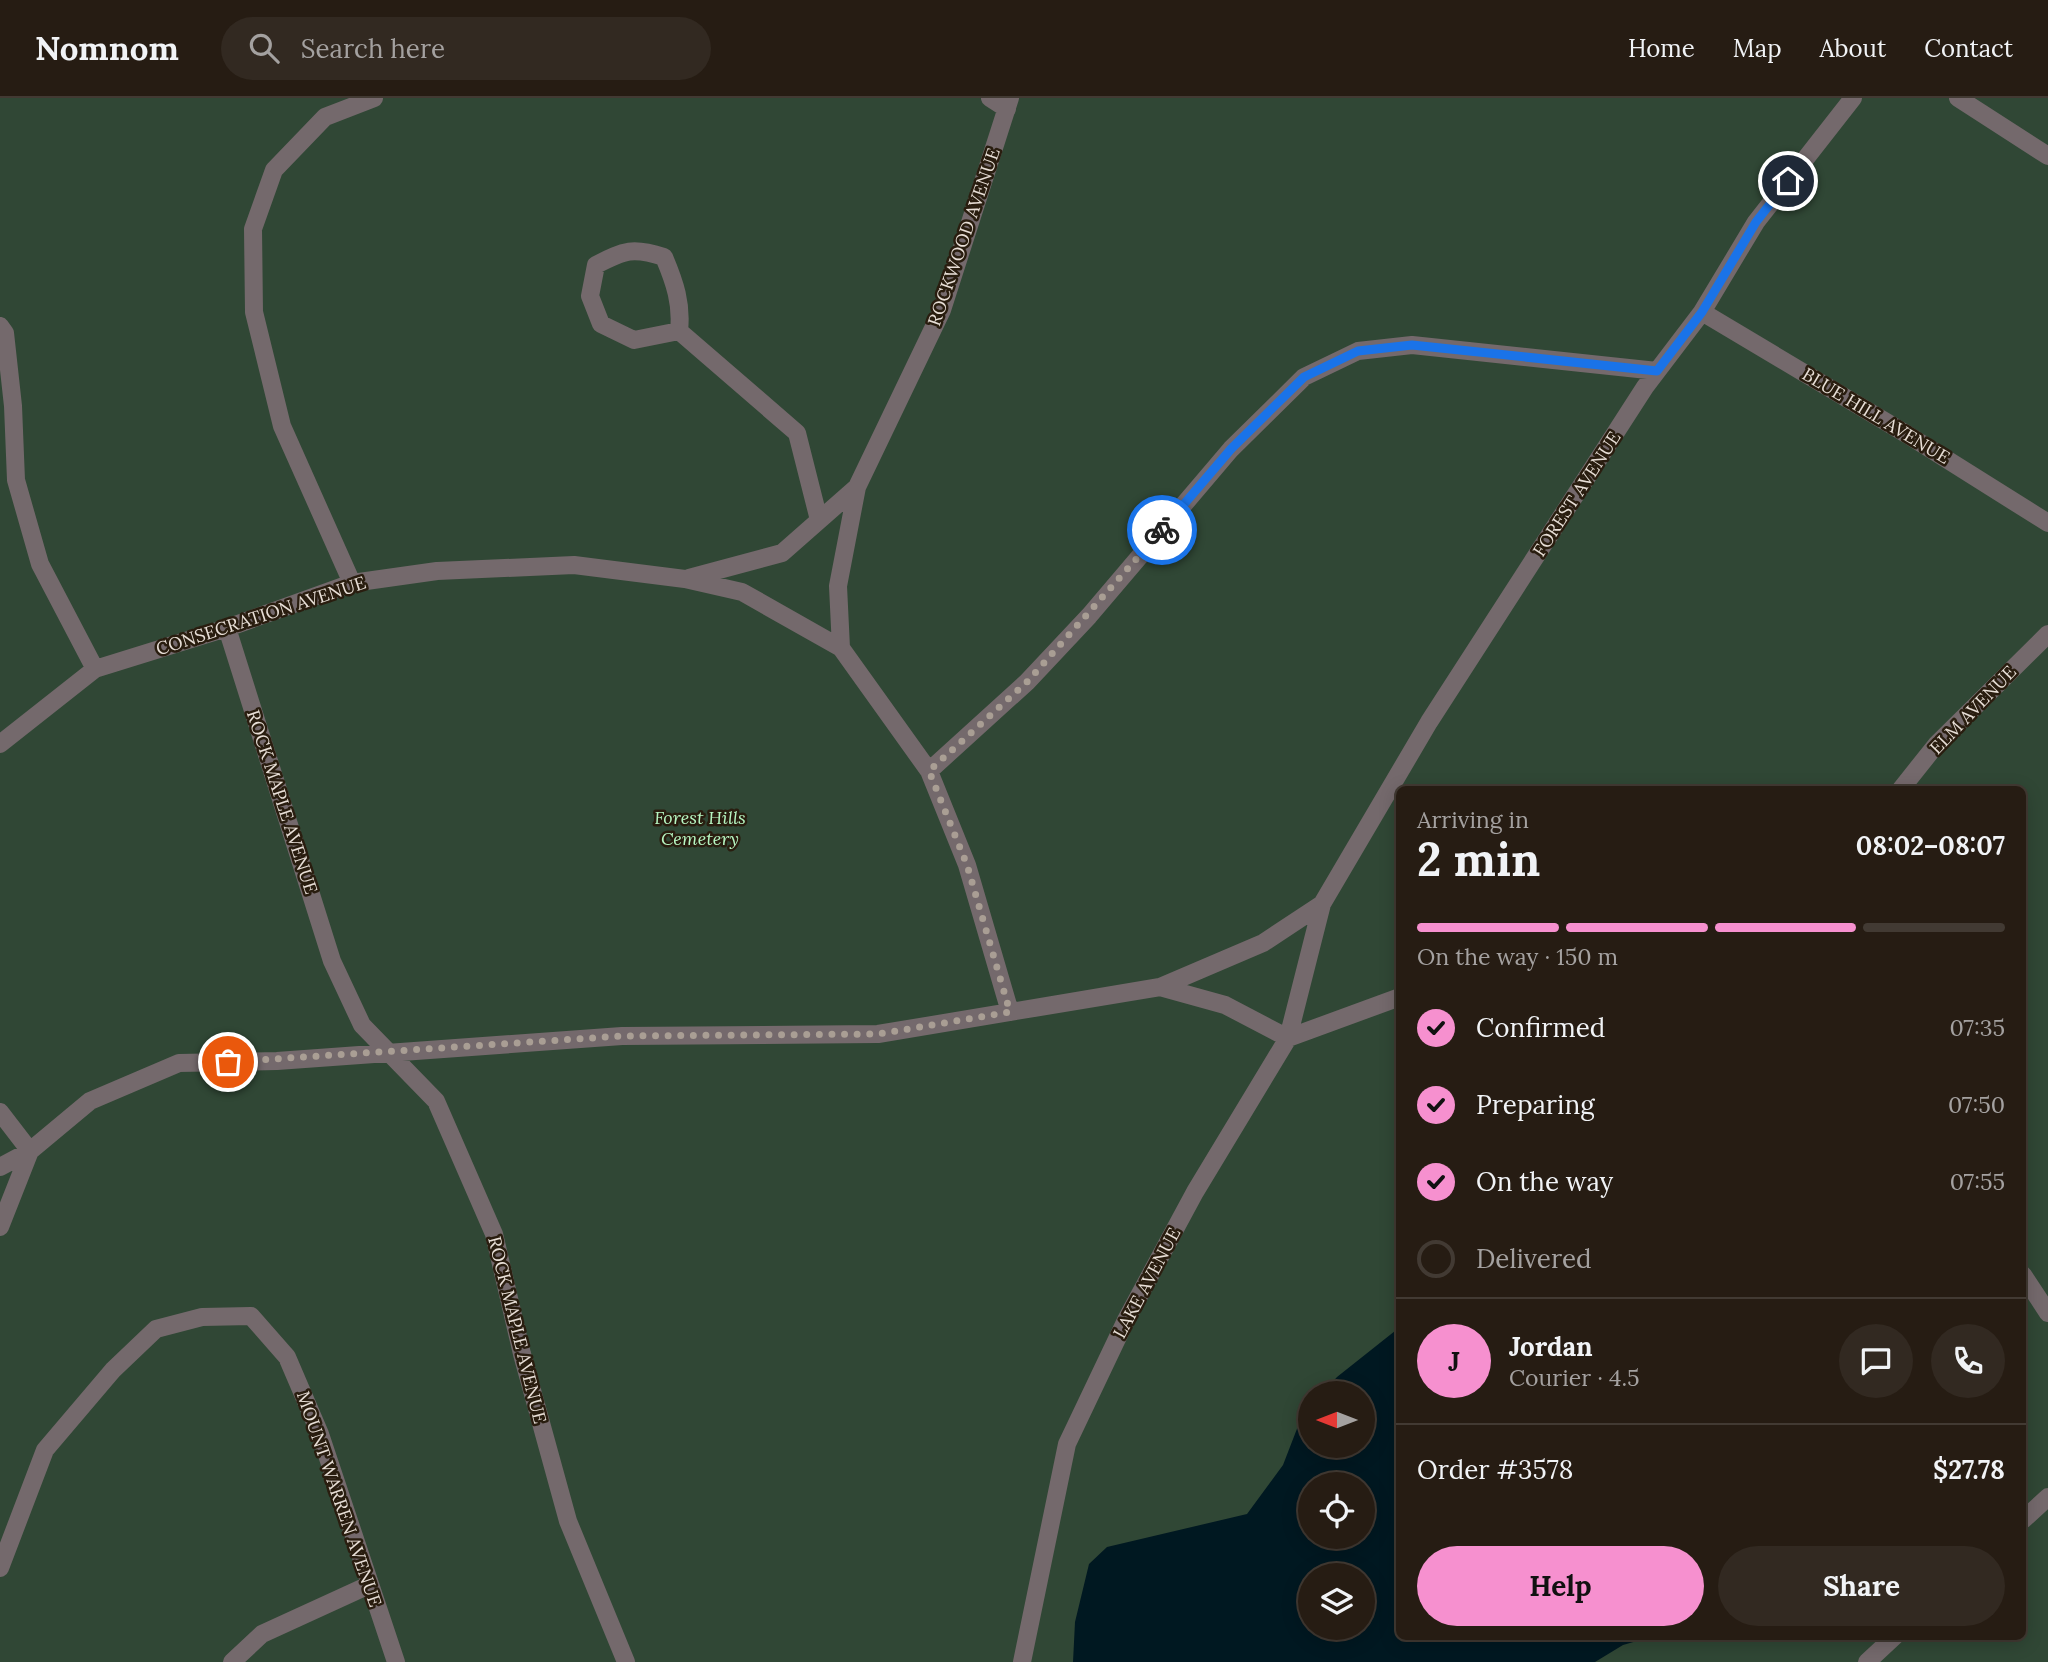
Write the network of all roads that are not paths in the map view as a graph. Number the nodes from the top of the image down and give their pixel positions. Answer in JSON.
{"nodes":[{"id":1,"x":374,"y":98,"type":"edge"},
{"id":2,"x":990,"y":98,"type":"edge"},
{"id":3,"x":1853,"y":98,"type":"edge"},
{"id":4,"x":1958,"y":98,"type":"edge"},
{"id":5,"x":1009,"y":104,"type":"edge"},
{"id":6,"x":2048,"y":156,"type":"edge"},
{"id":7,"x":1702,"y":312,"type":"junction"},
{"id":8,"x":0,"y":326,"type":"edge"},
{"id":9,"x":679,"y":331,"type":"junction"},
{"id":10,"x":1657,"y":371,"type":"junction"},
{"id":11,"x":858,"y":487,"type":"junction"},
{"id":12,"x":820,"y":520,"type":"junction"},
{"id":13,"x":2048,"y":523,"type":"edge"},
{"id":14,"x":685,"y":579,"type":"junction"},
{"id":15,"x":352,"y":583,"type":"junction"},
{"id":16,"x":227,"y":628,"type":"junction"},
{"id":17,"x":2048,"y":634,"type":"edge"},
{"id":18,"x":841,"y":648,"type":"junction"},
{"id":19,"x":94,"y":669,"type":"junction"},
{"id":20,"x":0,"y":744,"type":"edge"},
{"id":21,"x":929,"y":771,"type":"junction"},
{"id":22,"x":1903,"y":786,"type":"edge"},
{"id":23,"x":1322,"y":904,"type":"junction"},
{"id":24,"x":1160,"y":987,"type":"junction"},
{"id":25,"x":1396,"y":998,"type":"edge"},
{"id":26,"x":1010,"y":1012,"type":"junction"},
{"id":27,"x":1288,"y":1038,"type":"junction"},
{"id":28,"x":387,"y":1052,"type":"junction"},
{"id":29,"x":0,"y":1112,"type":"edge"},
{"id":30,"x":30,"y":1151,"type":"junction"},
{"id":31,"x":0,"y":1167,"type":"edge"},
{"id":32,"x":0,"y":1227,"type":"edge"},
{"id":33,"x":2026,"y":1280,"type":"edge"},
{"id":34,"x":2048,"y":1313,"type":"edge"},
{"id":35,"x":2048,"y":1497,"type":"edge"},
{"id":36,"x":2026,"y":1517,"type":"edge"},
{"id":37,"x":0,"y":1568,"type":"edge"},
{"id":38,"x":369,"y":1585,"type":"junction"},
{"id":39,"x":1891,"y":1640,"type":"edge"},
{"id":40,"x":232,"y":1662,"type":"edge"},
{"id":41,"x":396,"y":1662,"type":"edge"},
{"id":42,"x":626,"y":1662,"type":"edge"},
{"id":43,"x":1022,"y":1662,"type":"edge"},
{"id":44,"x":1867,"y":1662,"type":"edge"}],
"edges":[{"from":1,"to":15,"type":"lane"},
{"from":2,"to":5,"type":"lane"},
{"from":3,"to":7,"type":"lane","name":"FOREST AVENUE"},
{"from":4,"to":6,"type":"lane"},
{"from":5,"to":11,"type":"lane","name":"ROCKWOOD AVENUE"},
{"from":7,"to":10,"type":"lane","name":"FOREST AVENUE"},
{"from":7,"to":13,"type":"lane","name":"BLUE HILL AVENUE"},
{"from":8,"to":19,"type":"lane"},
{"from":9,"to":9,"type":"lane"},
{"from":9,"to":12,"type":"lane"},
{"from":10,"to":21,"type":"lane"},
{"from":10,"to":23,"type":"lane","name":"FOREST AVENUE"},
{"from":11,"to":12,"type":"lane","name":"ROCKWOOD AVENUE"},
{"from":11,"to":18,"type":"lane","name":"ROCKWOOD AVENUE"},
{"from":12,"to":14,"type":"lane","name":"ROCKWOOD AVENUE"},
{"from":14,"to":15,"type":"lane","name":"CONSECRATION AVENUE"},
{"from":14,"to":18,"type":"lane","name":"CONSECRATION AVENUE"},
{"from":15,"to":16,"type":"lane","name":"CONSECRATION AVENUE"},
{"from":16,"to":19,"type":"lane","name":"CONSECRATION AVENUE"},
{"from":16,"to":28,"type":"lane","name":"ROCK MAPLE AVENUE"},
{"from":17,"to":22,"type":"lane","name":"ELM AVENUE"},
{"from":18,"to":21,"type":"lane","name":"CONSECRATION AVENUE"},
{"from":19,"to":20,"type":"lane","name":"CONSECRATION AVENUE"},
{"from":21,"to":26,"type":"lane","name":"CONSECRATION AVENUE"},
{"from":23,"to":24,"type":"lane","name":"FOREST AVENUE"},
{"from":23,"to":27,"type":"lane","name":"FOREST AVENUE"},
{"from":24,"to":26,"type":"lane"},
{"from":24,"to":27,"type":"lane"},
{"from":25,"to":27,"type":"lane"},
{"from":26,"to":28,"type":"lane"},
{"from":27,"to":43,"type":"lane","name":"LAKE AVENUE"},
{"from":28,"to":30,"type":"lane"},
{"from":28,"to":42,"type":"lane","name":"ROCK MAPLE AVENUE"},
{"from":29,"to":30,"type":"lane"},
{"from":30,"to":31,"type":"lane"},
{"from":30,"to":32,"type":"lane"},
{"from":33,"to":34,"type":"lane"},
{"from":35,"to":36,"type":"lane"},
{"from":37,"to":38,"type":"lane","name":"MOUNT WARREN AVENUE"},
{"from":38,"to":40,"type":"lane"},
{"from":38,"to":41,"type":"lane","name":"MOUNT WARREN AVENUE"},
{"from":39,"to":44,"type":"lane"}]}
